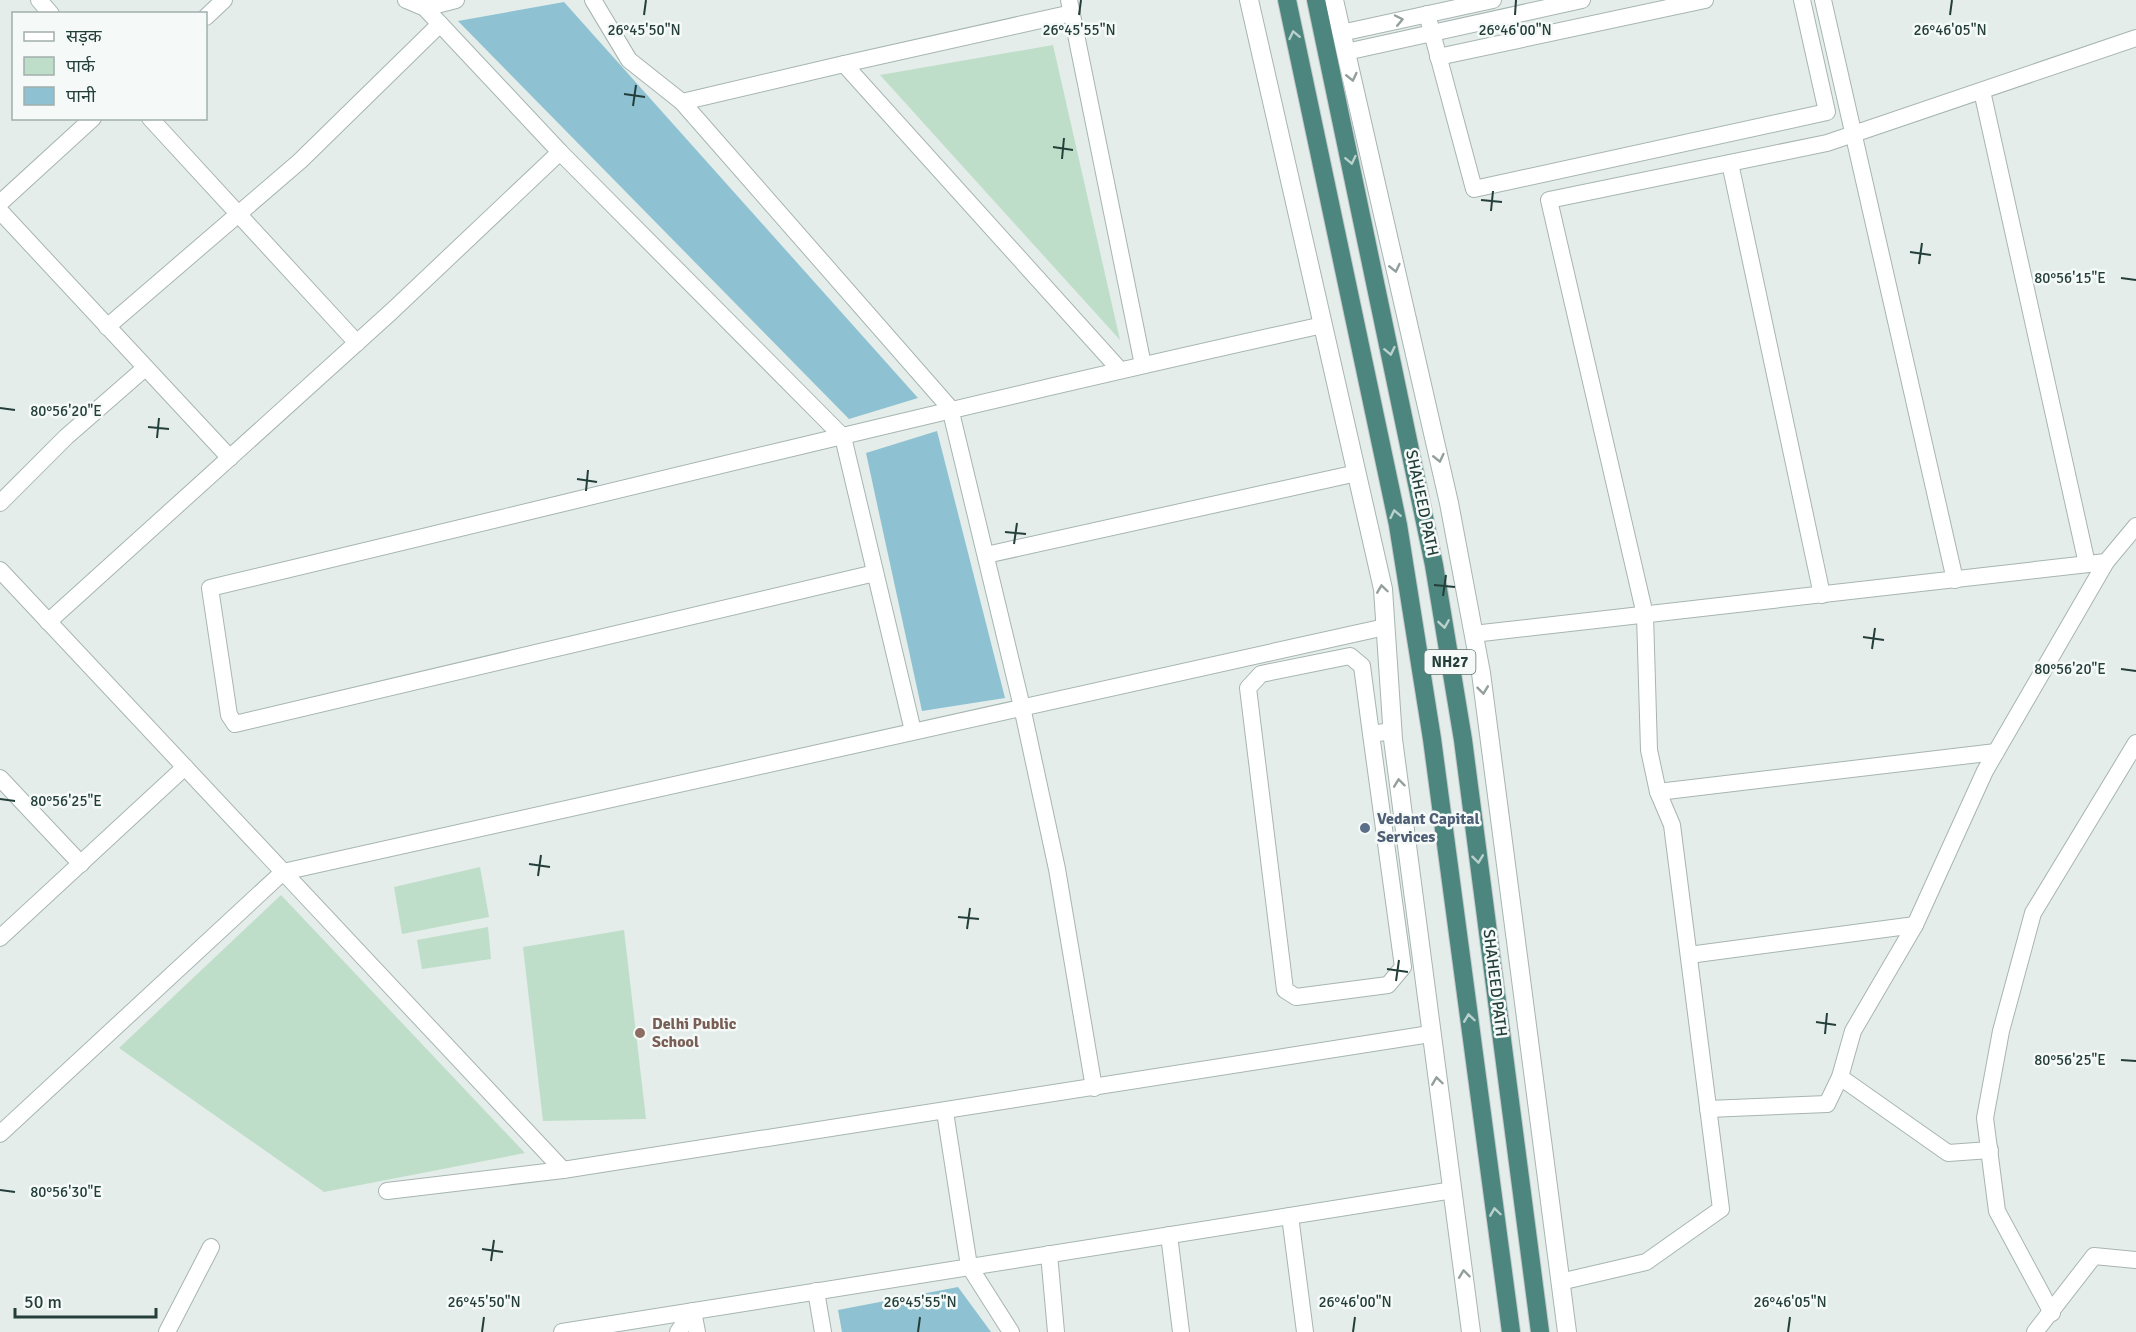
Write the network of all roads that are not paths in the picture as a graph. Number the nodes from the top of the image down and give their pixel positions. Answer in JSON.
{"nodes":[{"id":1,"x":39,"y":0,"type":"edge"},
{"id":2,"x":224,"y":0,"type":"edge"},
{"id":3,"x":406,"y":0,"type":"edge"},
{"id":4,"x":456,"y":0,"type":"edge"},
{"id":5,"x":592,"y":0,"type":"edge"},
{"id":6,"x":1249,"y":0,"type":"edge"},
{"id":7,"x":1287,"y":0,"type":"edge"},
{"id":8,"x":1316,"y":0,"type":"edge"},
{"id":9,"x":1334,"y":0,"type":"edge"},
{"id":10,"x":1493,"y":0,"type":"edge"},
{"id":11,"x":1582,"y":0,"type":"edge"},
{"id":12,"x":1705,"y":0,"type":"edge"},
{"id":13,"x":1802,"y":0,"type":"edge"},
{"id":14,"x":1823,"y":0,"type":"edge"},
{"id":15,"x":1070,"y":6,"type":"edge"},
{"id":16,"x":425,"y":8,"type":"junction"},
{"id":17,"x":1505,"y":8,"type":"edge"},
{"id":18,"x":49,"y":12,"type":"edge"},
{"id":19,"x":1427,"y":14,"type":"junction"},
{"id":20,"x":207,"y":16,"type":"edge"},
{"id":21,"x":440,"y":24,"type":"junction"},
{"id":22,"x":1341,"y":33,"type":"junction"},
{"id":23,"x":1432,"y":33,"type":"junction"},
{"id":24,"x":2136,"y":38,"type":"edge"},
{"id":25,"x":1346,"y":52,"type":"junction"},
{"id":26,"x":1438,"y":57,"type":"junction"},
{"id":27,"x":844,"y":64,"type":"junction"},
{"id":28,"x":1982,"y":91,"type":"junction"},
{"id":29,"x":682,"y":102,"type":"junction"},
{"id":30,"x":91,"y":120,"type":"edge"},
{"id":31,"x":152,"y":120,"type":"edge"},
{"id":32,"x":1854,"y":134,"type":"junction"},
{"id":33,"x":560,"y":152,"type":"junction"},
{"id":34,"x":1730,"y":163,"type":"junction"},
{"id":35,"x":0,"y":203,"type":"edge"},
{"id":36,"x":0,"y":211,"type":"edge"},
{"id":37,"x":240,"y":214,"type":"junction"},
{"id":38,"x":1323,"y":325,"type":"junction"},
{"id":39,"x":107,"y":327,"type":"junction"},
{"id":40,"x":357,"y":343,"type":"junction"},
{"id":41,"x":1143,"y":365,"type":"junction"},
{"id":42,"x":146,"y":368,"type":"junction"},
{"id":43,"x":1120,"y":370,"type":"junction"},
{"id":44,"x":950,"y":408,"type":"junction"},
{"id":45,"x":843,"y":437,"type":"junction"},
{"id":46,"x":230,"y":458,"type":"junction"},
{"id":47,"x":1357,"y":473,"type":"junction"},
{"id":48,"x":0,"y":503,"type":"edge"},
{"id":49,"x":2136,"y":526,"type":"edge"},
{"id":50,"x":986,"y":555,"type":"junction"},
{"id":51,"x":2106,"y":562,"type":"junction"},
{"id":52,"x":2087,"y":564,"type":"junction"},
{"id":53,"x":0,"y":570,"type":"edge"},
{"id":54,"x":875,"y":573,"type":"junction"},
{"id":55,"x":1955,"y":580,"type":"junction"},
{"id":56,"x":1822,"y":595,"type":"junction"},
{"id":57,"x":1645,"y":615,"type":"junction"},
{"id":58,"x":48,"y":622,"type":"junction"},
{"id":59,"x":1385,"y":627,"type":"junction"},
{"id":60,"x":1473,"y":634,"type":"junction"},
{"id":61,"x":1022,"y":707,"type":"junction"},
{"id":62,"x":913,"y":731,"type":"junction"},
{"id":63,"x":1392,"y":731,"type":"junction"},
{"id":64,"x":1371,"y":734,"type":"junction"},
{"id":65,"x":2136,"y":743,"type":"edge"},
{"id":66,"x":1996,"y":752,"type":"junction"},
{"id":67,"x":185,"y":767,"type":"junction"},
{"id":68,"x":0,"y":778,"type":"edge"},
{"id":69,"x":1658,"y":792,"type":"junction"},
{"id":70,"x":81,"y":864,"type":"junction"},
{"id":71,"x":1410,"y":871,"type":"junction"},
{"id":72,"x":284,"y":872,"type":"junction"},
{"id":73,"x":1390,"y":873,"type":"junction"},
{"id":74,"x":1915,"y":925,"type":"junction"},
{"id":75,"x":0,"y":939,"type":"edge"},
{"id":76,"x":1689,"y":955,"type":"junction"},
{"id":77,"x":1430,"y":1034,"type":"junction"},
{"id":78,"x":1840,"y":1077,"type":"junction"},
{"id":79,"x":1094,"y":1088,"type":"junction"},
{"id":80,"x":1708,"y":1109,"type":"junction"},
{"id":81,"x":945,"y":1112,"type":"junction"},
{"id":82,"x":0,"y":1134,"type":"edge"},
{"id":83,"x":1990,"y":1150,"type":"junction"},
{"id":84,"x":563,"y":1170,"type":"junction"},
{"id":85,"x":1453,"y":1190,"type":"junction"},
{"id":86,"x":387,"y":1191,"type":"dead end"},
{"id":87,"x":1290,"y":1216,"type":"junction"},
{"id":88,"x":1169,"y":1235,"type":"junction"},
{"id":89,"x":211,"y":1247,"type":"dead end"},
{"id":90,"x":1048,"y":1254,"type":"junction"},
{"id":91,"x":2136,"y":1260,"type":"edge"},
{"id":92,"x":969,"y":1266,"type":"junction"},
{"id":93,"x":1560,"y":1282,"type":"junction"},
{"id":94,"x":816,"y":1291,"type":"junction"},
{"id":95,"x":693,"y":1311,"type":"junction"},
{"id":96,"x":2052,"y":1313,"type":"junction"},
{"id":97,"x":167,"y":1332,"type":"edge"},
{"id":98,"x":562,"y":1332,"type":"edge"},
{"id":99,"x":678,"y":1332,"type":"edge"},
{"id":100,"x":697,"y":1332,"type":"edge"},
{"id":101,"x":823,"y":1332,"type":"edge"},
{"id":102,"x":1011,"y":1332,"type":"edge"},
{"id":103,"x":1056,"y":1332,"type":"edge"},
{"id":104,"x":1181,"y":1332,"type":"edge"},
{"id":105,"x":1305,"y":1332,"type":"edge"},
{"id":106,"x":1471,"y":1332,"type":"edge"},
{"id":107,"x":1511,"y":1332,"type":"edge"},
{"id":108,"x":1540,"y":1332,"type":"edge"},
{"id":109,"x":1567,"y":1332,"type":"edge"},
{"id":110,"x":2035,"y":1332,"type":"edge"}],
"edges":[{"from":1,"to":18,"type":"street"},
{"from":2,"to":20,"type":"street"},
{"from":3,"to":16,"type":"street"},
{"from":4,"to":16,"type":"street"},
{"from":5,"to":29,"type":"street"},
{"from":6,"to":38,"type":"street"},
{"from":107,"to":7,"type":"highway","name":"SHAHEED PATH","number":"NH27","one_way":true},
{"from":8,"to":108,"type":"highway","name":"SHAHEED PATH","number":"NH27","one_way":true},
{"from":9,"to":22,"type":"street"},
{"from":10,"to":19,"type":"street"},
{"from":11,"to":17,"type":"street"},
{"from":12,"to":26,"type":"street"},
{"from":13,"to":26,"type":"street"},
{"from":14,"to":32,"type":"street"},
{"from":15,"to":27,"type":"street"},
{"from":15,"to":41,"type":"street"},
{"from":16,"to":21,"type":"street"},
{"from":17,"to":23,"type":"street"},
{"from":22,"to":19,"type":"street","one_way":true},
{"from":19,"to":23,"type":"street"},
{"from":21,"to":33,"type":"street"},
{"from":21,"to":37,"type":"street"},
{"from":22,"to":25,"type":"street"},
{"from":23,"to":25,"type":"street"},
{"from":23,"to":26,"type":"street"},
{"from":24,"to":28,"type":"street"},
{"from":25,"to":60,"type":"street","one_way":true},
{"from":27,"to":29,"type":"street"},
{"from":27,"to":43,"type":"street"},
{"from":28,"to":32,"type":"street"},
{"from":28,"to":52,"type":"street"},
{"from":29,"to":44,"type":"street"},
{"from":30,"to":35,"type":"street"},
{"from":31,"to":37,"type":"street"},
{"from":32,"to":34,"type":"street"},
{"from":32,"to":55,"type":"street"},
{"from":33,"to":40,"type":"street"},
{"from":33,"to":45,"type":"street"},
{"from":34,"to":56,"type":"street"},
{"from":34,"to":57,"type":"street"},
{"from":36,"to":39,"type":"street"},
{"from":37,"to":39,"type":"street"},
{"from":37,"to":40,"type":"street"},
{"from":38,"to":41,"type":"street"},
{"from":38,"to":47,"type":"street"},
{"from":39,"to":42,"type":"street"},
{"from":40,"to":46,"type":"street"},
{"from":41,"to":43,"type":"street"},
{"from":42,"to":46,"type":"street"},
{"from":42,"to":48,"type":"street"},
{"from":43,"to":44,"type":"street"},
{"from":44,"to":45,"type":"street"},
{"from":44,"to":50,"type":"street"},
{"from":45,"to":54,"type":"street"},
{"from":45,"to":54,"type":"street"},
{"from":46,"to":58,"type":"street"},
{"from":47,"to":50,"type":"street"},
{"from":59,"to":47,"type":"street","one_way":true},
{"from":49,"to":51,"type":"street"},
{"from":50,"to":61,"type":"street"},
{"from":51,"to":52,"type":"street"},
{"from":51,"to":66,"type":"street"},
{"from":52,"to":55,"type":"street"},
{"from":53,"to":58,"type":"street"},
{"from":54,"to":62,"type":"street"},
{"from":55,"to":56,"type":"street"},
{"from":56,"to":57,"type":"street"},
{"from":57,"to":60,"type":"street"},
{"from":57,"to":69,"type":"street"},
{"from":58,"to":67,"type":"street"},
{"from":59,"to":61,"type":"street"},
{"from":59,"to":63,"type":"street"},
{"from":60,"to":93,"type":"street","one_way":true},
{"from":61,"to":62,"type":"street"},
{"from":61,"to":79,"type":"street"},
{"from":62,"to":72,"type":"street"},
{"from":63,"to":64,"type":"street"},
{"from":71,"to":63,"type":"street","one_way":true},
{"from":64,"to":73,"type":"street"},
{"from":64,"to":73,"type":"street"},
{"from":65,"to":83,"type":"street"},
{"from":66,"to":69,"type":"street"},
{"from":66,"to":74,"type":"street"},
{"from":67,"to":70,"type":"street"},
{"from":67,"to":72,"type":"street"},
{"from":68,"to":70,"type":"street"},
{"from":69,"to":76,"type":"street"},
{"from":70,"to":75,"type":"street"},
{"from":71,"to":73,"type":"street"},
{"from":71,"to":77,"type":"street"},
{"from":72,"to":82,"type":"street"},
{"from":72,"to":84,"type":"street"},
{"from":74,"to":76,"type":"street"},
{"from":74,"to":78,"type":"street"},
{"from":76,"to":80,"type":"street"},
{"from":77,"to":79,"type":"street"},
{"from":85,"to":77,"type":"street","one_way":true},
{"from":78,"to":80,"type":"street"},
{"from":78,"to":83,"type":"street"},
{"from":79,"to":81,"type":"street"},
{"from":80,"to":93,"type":"street"},
{"from":81,"to":84,"type":"street"},
{"from":81,"to":92,"type":"street"},
{"from":83,"to":96,"type":"street"},
{"from":84,"to":86,"type":"street"},
{"from":85,"to":87,"type":"street"},
{"from":106,"to":85,"type":"street","one_way":true},
{"from":87,"to":88,"type":"street"},
{"from":87,"to":105,"type":"street"},
{"from":88,"to":90,"type":"street"},
{"from":88,"to":104,"type":"street"},
{"from":89,"to":97,"type":"street"},
{"from":90,"to":92,"type":"street"},
{"from":90,"to":103,"type":"street"},
{"from":91,"to":96,"type":"street"},
{"from":92,"to":94,"type":"street"},
{"from":92,"to":102,"type":"street"},
{"from":93,"to":109,"type":"street"},
{"from":94,"to":95,"type":"street"},
{"from":94,"to":101,"type":"street"},
{"from":95,"to":98,"type":"street"},
{"from":95,"to":99,"type":"street"},
{"from":95,"to":100,"type":"street"},
{"from":96,"to":110,"type":"street"}]}
